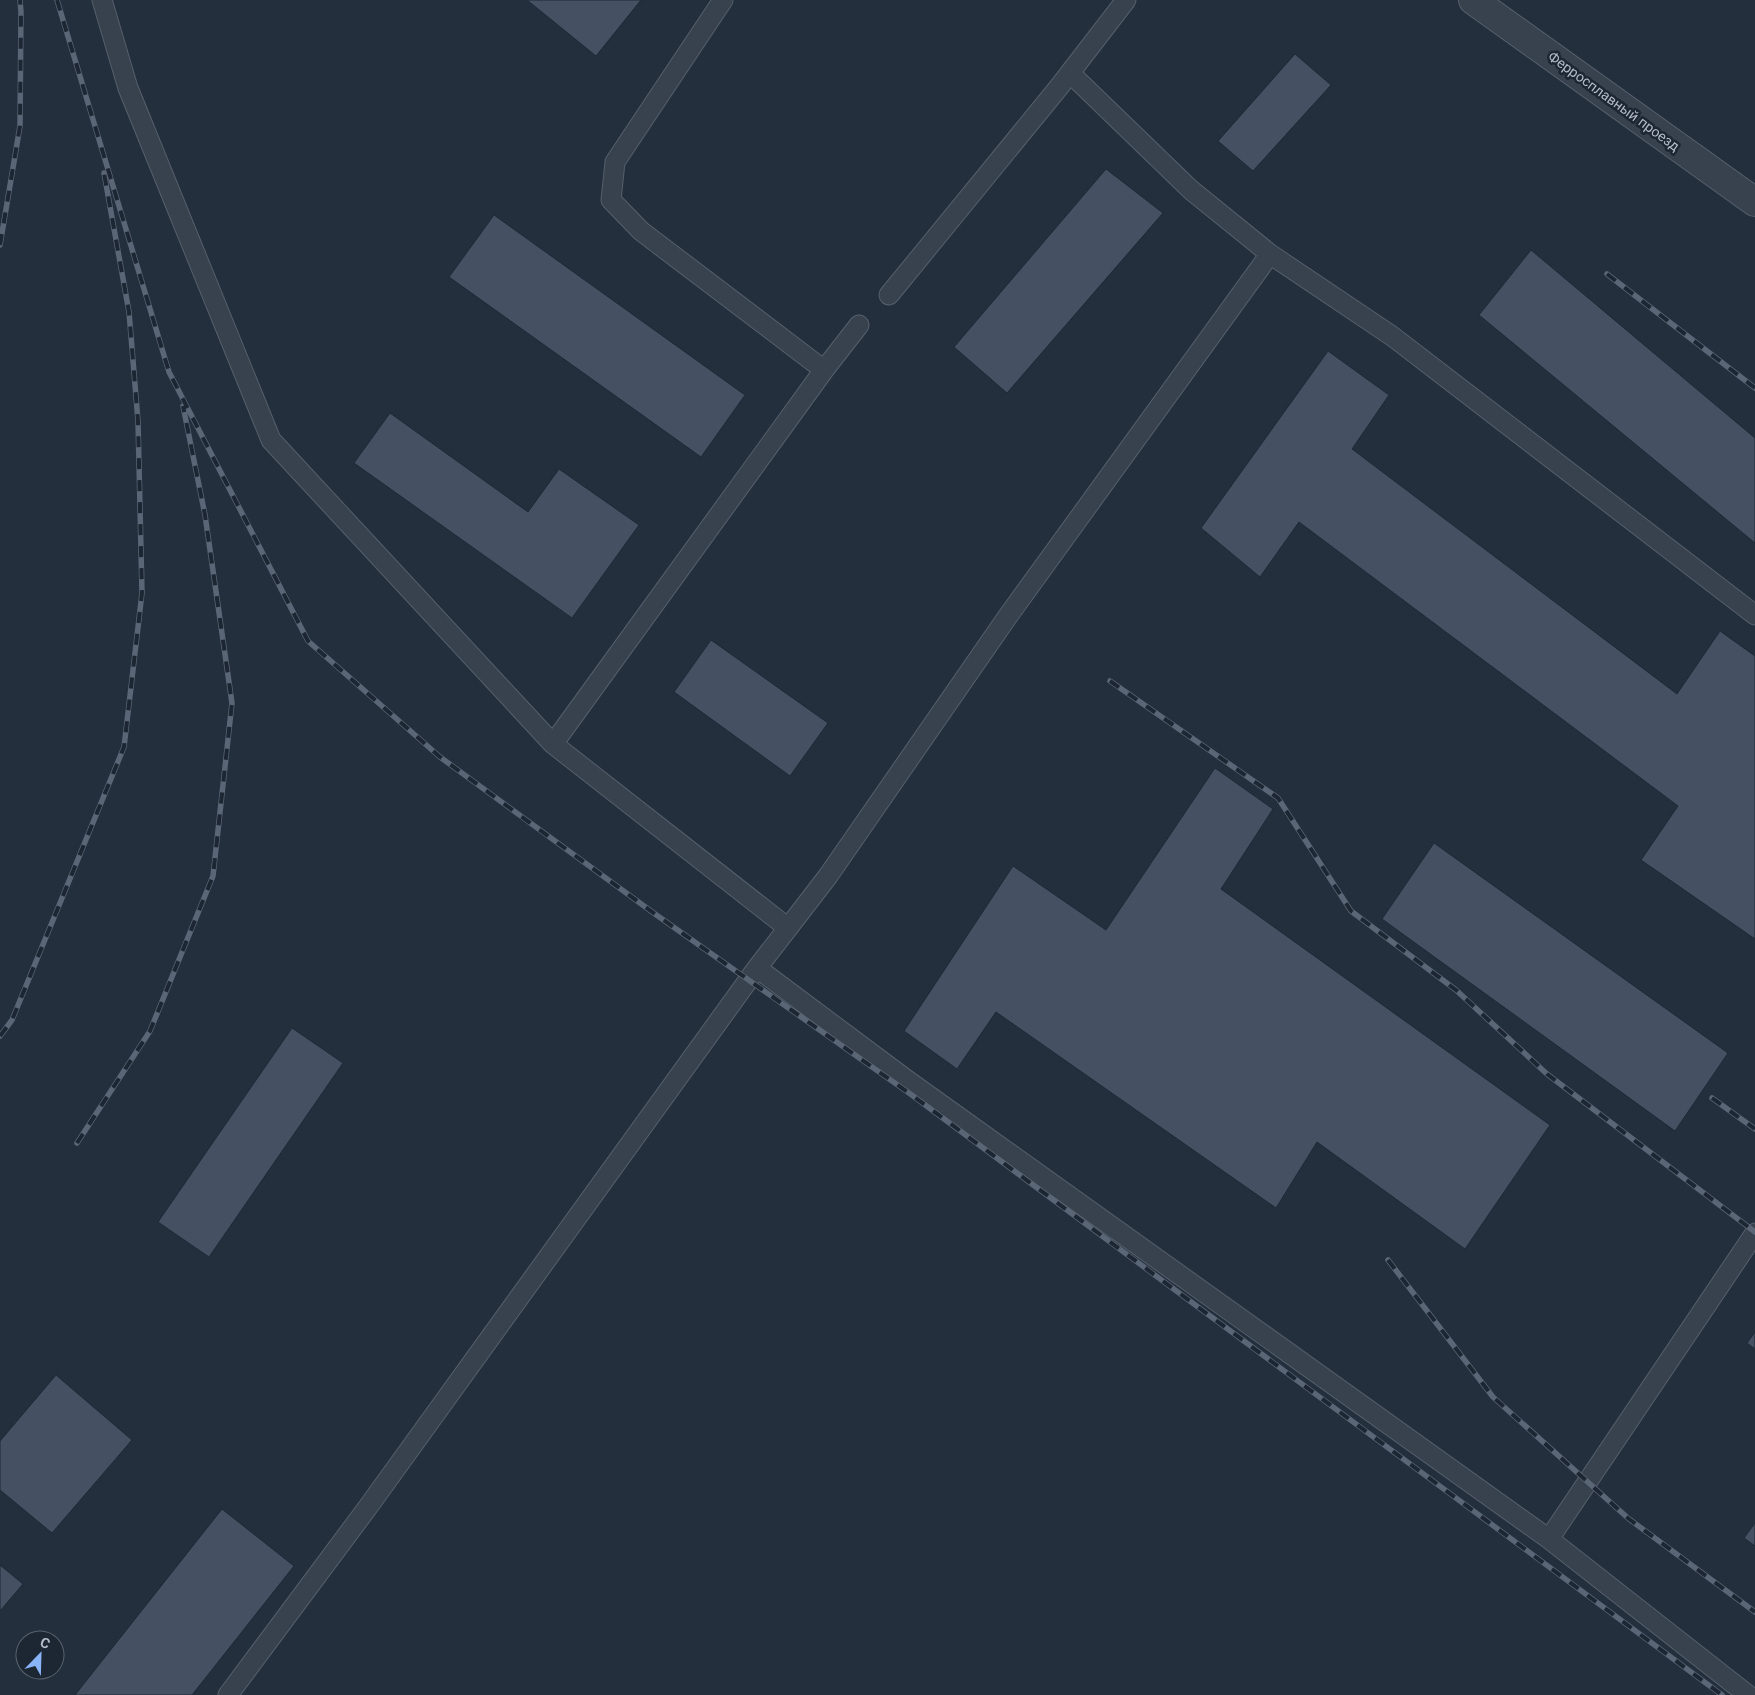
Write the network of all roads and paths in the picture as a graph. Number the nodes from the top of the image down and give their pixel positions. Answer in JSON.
{"nodes":[{"id":1,"x":102,"y":0,"type":"edge"},
{"id":2,"x":723,"y":0,"type":"edge"},
{"id":3,"x":1126,"y":0,"type":"edge"},
{"id":4,"x":1473,"y":0,"type":"edge"},
{"id":5,"x":1070,"y":73,"type":"junction"},
{"id":6,"x":1755,"y":202,"type":"edge"},
{"id":7,"x":1270,"y":254,"type":"junction"},
{"id":8,"x":889,"y":294,"type":"dead end"},
{"id":9,"x":859,"y":325,"type":"dead end"},
{"id":10,"x":824,"y":370,"type":"junction"},
{"id":11,"x":1755,"y":615,"type":"edge"},
{"id":12,"x":553,"y":744,"type":"junction"},
{"id":13,"x":788,"y":928,"type":"junction"},
{"id":14,"x":757,"y":968,"type":"junction"},
{"id":15,"x":1755,"y":1234,"type":"edge"},
{"id":16,"x":1549,"y":1539,"type":"junction"},
{"id":17,"x":228,"y":1695,"type":"edge"},
{"id":18,"x":1748,"y":1695,"type":"edge"}],
"edges":[{"from":1,"to":12,"type":"lane"},
{"from":2,"to":10,"type":"lane"},
{"from":3,"to":5,"type":"lane"},
{"from":4,"to":6,"type":"street","name":"Ферросплавный проезд"},
{"from":5,"to":7,"type":"lane"},
{"from":5,"to":8,"type":"lane"},
{"from":7,"to":11,"type":"lane"},
{"from":7,"to":13,"type":"lane"},
{"from":9,"to":10,"type":"lane"},
{"from":10,"to":12,"type":"lane"},
{"from":12,"to":13,"type":"lane"},
{"from":13,"to":14,"type":"lane"},
{"from":14,"to":16,"type":"lane"},
{"from":14,"to":17,"type":"lane"},
{"from":15,"to":16,"type":"lane"},
{"from":16,"to":18,"type":"lane"}]}
